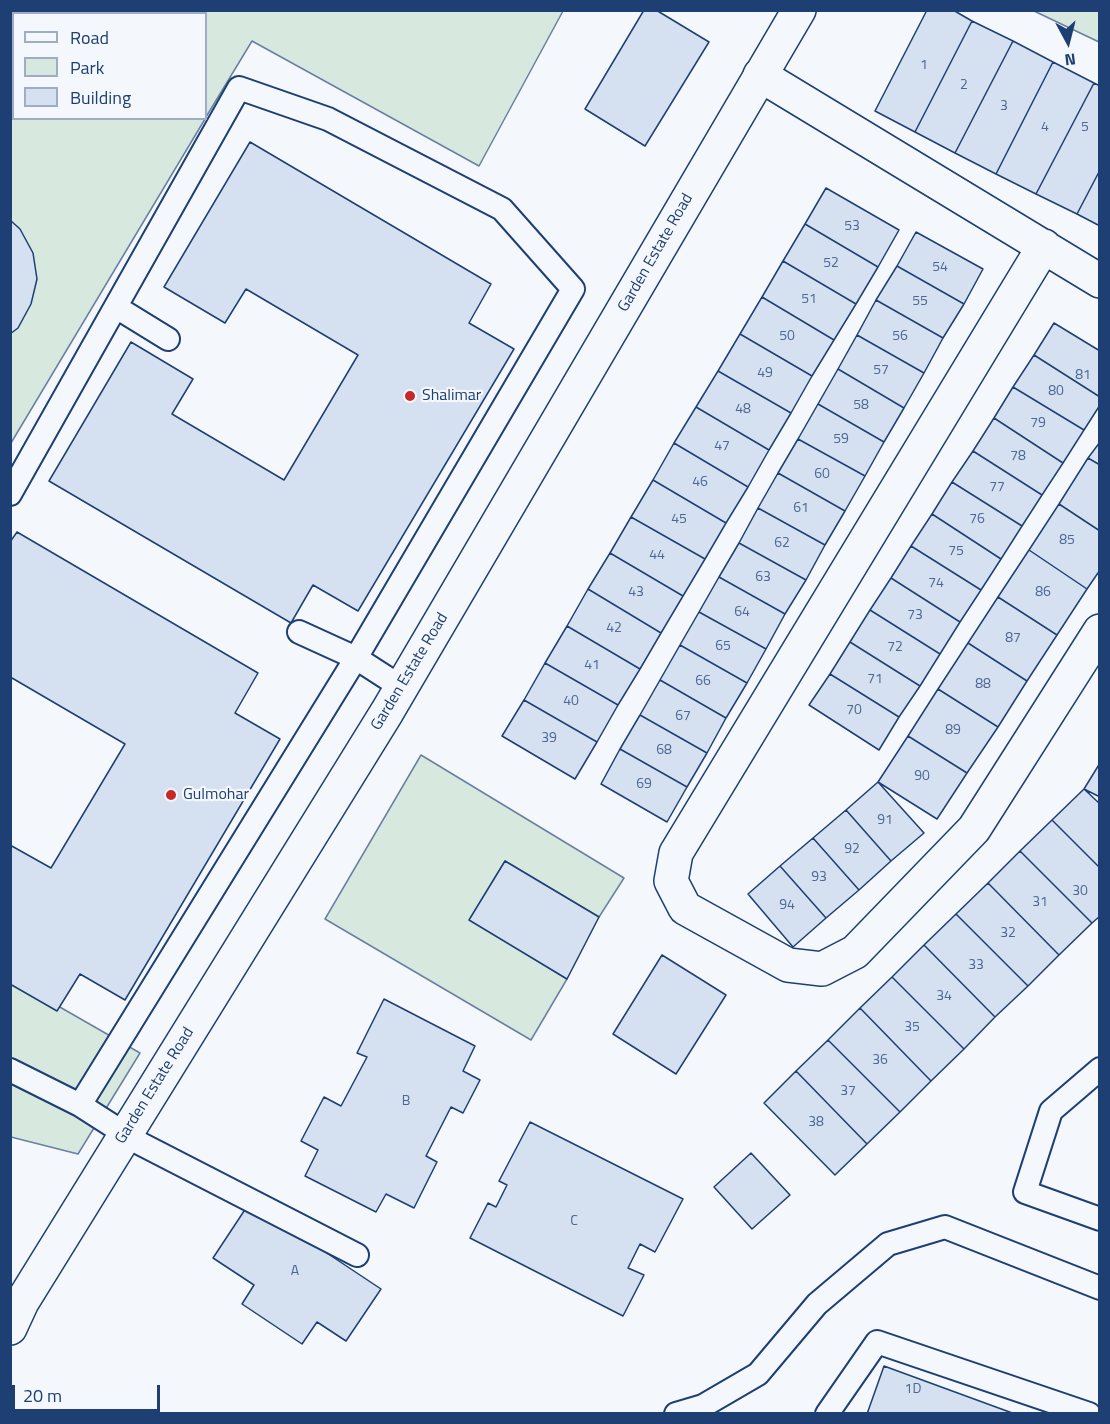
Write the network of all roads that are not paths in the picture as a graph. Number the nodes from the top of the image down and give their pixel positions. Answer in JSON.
{"nodes":[{"id":1,"x":799,"y":10,"type":"edge"},
{"id":2,"x":760,"y":75,"type":"junction"},
{"id":3,"x":1044,"y":246,"type":"junction"},
{"id":4,"x":1100,"y":281,"type":"edge"},
{"id":5,"x":116,"y":307,"type":"junction"},
{"id":6,"x":168,"y":339,"type":"dead end"},
{"id":7,"x":10,"y":494,"type":"edge"},
{"id":8,"x":299,"y":632,"type":"dead end"},
{"id":9,"x":1100,"y":632,"type":"edge"},
{"id":10,"x":356,"y":658,"type":"junction"},
{"id":11,"x":401,"y":687,"type":"junction"},
{"id":12,"x":1100,"y":1069,"type":"edge"},
{"id":13,"x":10,"y":1070,"type":"edge"},
{"id":14,"x":80,"y":1105,"type":"junction"},
{"id":15,"x":125,"y":1135,"type":"junction"},
{"id":16,"x":1100,"y":1219,"type":"edge"},
{"id":17,"x":357,"y":1255,"type":"dead end"},
{"id":18,"x":1100,"y":1288,"type":"edge"},
{"id":19,"x":10,"y":1328,"type":"edge"},
{"id":20,"x":676,"y":1413,"type":"edge"},
{"id":21,"x":827,"y":1413,"type":"edge"},
{"id":22,"x":1089,"y":1413,"type":"edge"}],
"edges":[{"from":1,"to":2,"type":"street","name":"Garden Estate Road"},
{"from":2,"to":3,"type":"street"},
{"from":2,"to":11,"type":"street","name":"Garden Estate Road"},
{"from":3,"to":4,"type":"street"},
{"from":3,"to":9,"type":"street"},
{"from":5,"to":6,"type":"lane"},
{"from":5,"to":7,"type":"lane"},
{"from":5,"to":10,"type":"lane"},
{"from":8,"to":10,"type":"lane"},
{"from":10,"to":11,"type":"lane"},
{"from":10,"to":14,"type":"lane"},
{"from":11,"to":15,"type":"street","name":"Garden Estate Road"},
{"from":12,"to":16,"type":"lane"},
{"from":13,"to":14,"type":"lane"},
{"from":14,"to":15,"type":"lane"},
{"from":15,"to":17,"type":"lane"},
{"from":15,"to":19,"type":"street","name":"Garden Estate Road"},
{"from":18,"to":20,"type":"lane"},
{"from":21,"to":22,"type":"lane"}]}
